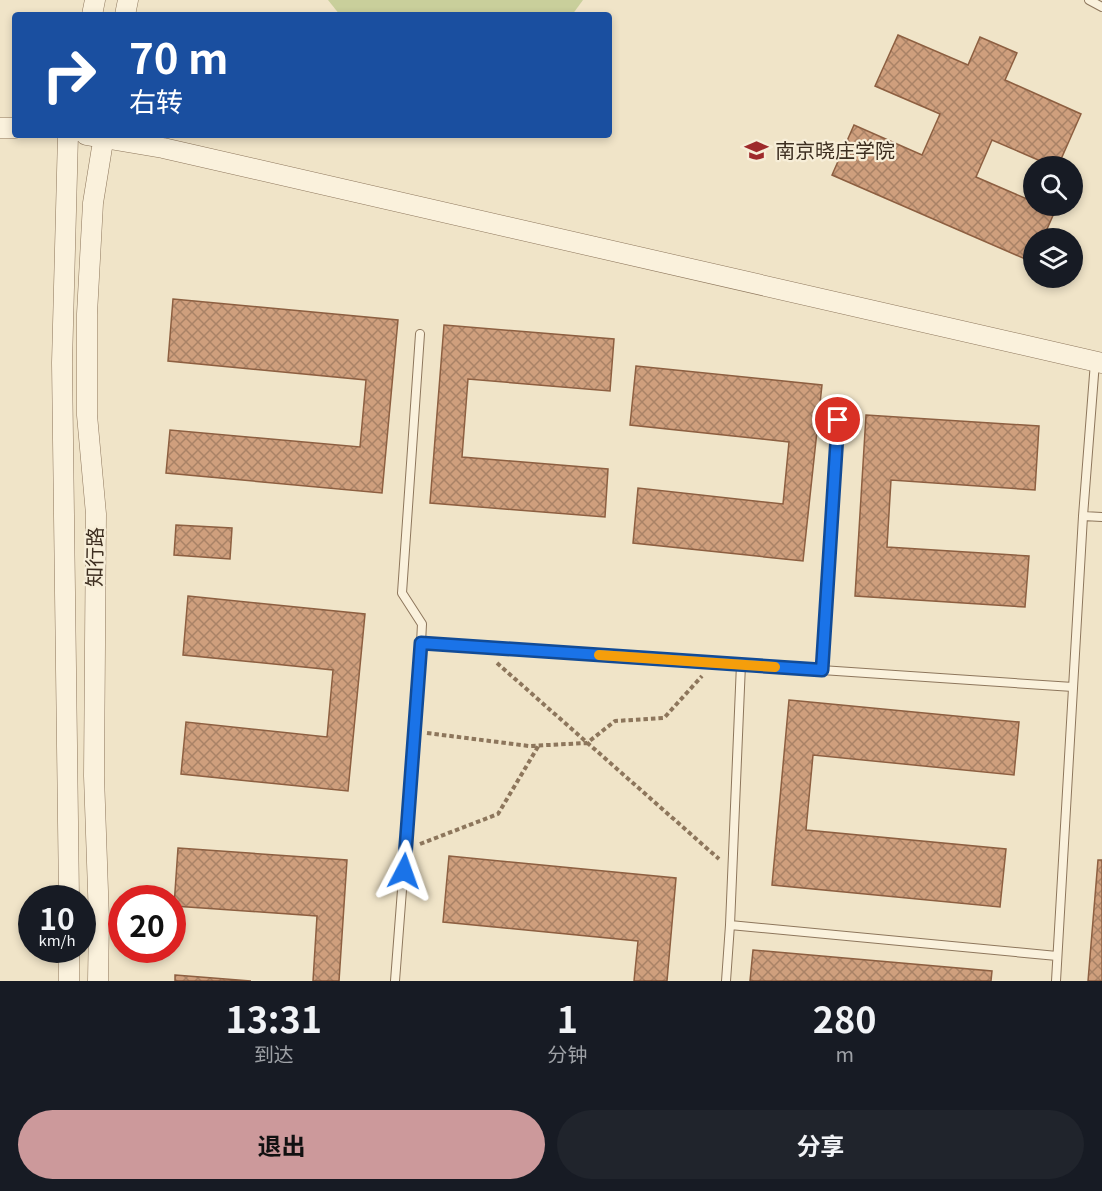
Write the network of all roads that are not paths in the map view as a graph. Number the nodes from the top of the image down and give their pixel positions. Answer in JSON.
{"nodes":[{"id":1,"x":1089,"y":0,"type":"edge"},
{"id":2,"x":1102,"y":7,"type":"edge"},
{"id":3,"x":68,"y":138,"type":"edge"},
{"id":4,"x":98,"y":138,"type":"edge"},
{"id":5,"x":108,"y":138,"type":"edge"},
{"id":6,"x":420,"y":334,"type":"dead end"},
{"id":7,"x":1098,"y":362,"type":"edge"},
{"id":8,"x":838,"y":420,"type":"dead end"},
{"id":9,"x":1083,"y":516,"type":"junction"},
{"id":10,"x":1102,"y":516,"type":"edge"},
{"id":11,"x":421,"y":643,"type":"junction"},
{"id":12,"x":741,"y":664,"type":"junction"},
{"id":13,"x":822,"y":670,"type":"junction"},
{"id":14,"x":1073,"y":687,"type":"junction"},
{"id":15,"x":69,"y":885,"type":"edge"},
{"id":16,"x":730,"y":925,"type":"junction"},
{"id":17,"x":1057,"y":956,"type":"junction"},
{"id":18,"x":69,"y":963,"type":"edge"},
{"id":19,"x":69,"y":981,"type":"edge"},
{"id":20,"x":98,"y":981,"type":"edge"},
{"id":21,"x":395,"y":981,"type":"edge"},
{"id":22,"x":726,"y":981,"type":"edge"},
{"id":23,"x":1056,"y":981,"type":"edge"}],
"edges":[{"from":1,"to":2,"type":"lane"},
{"from":3,"to":15,"type":"street","name":"知行路"},
{"from":4,"to":20,"type":"street","name":"知行路"},
{"from":5,"to":7,"type":"street"},
{"from":6,"to":11,"type":"lane"},
{"from":7,"to":9,"type":"lane"},
{"from":8,"to":13,"type":"lane"},
{"from":9,"to":10,"type":"lane"},
{"from":9,"to":14,"type":"lane"},
{"from":11,"to":12,"type":"lane"},
{"from":11,"to":21,"type":"lane"},
{"from":12,"to":13,"type":"lane"},
{"from":12,"to":16,"type":"lane"},
{"from":13,"to":14,"type":"lane"},
{"from":14,"to":17,"type":"lane"},
{"from":16,"to":17,"type":"lane"},
{"from":16,"to":22,"type":"lane"},
{"from":17,"to":23,"type":"lane"},
{"from":18,"to":19,"type":"street"}]}
